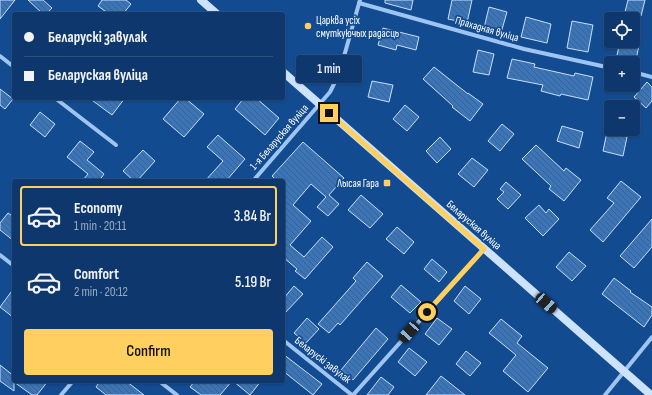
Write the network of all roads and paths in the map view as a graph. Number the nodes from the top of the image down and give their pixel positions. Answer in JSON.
{"nodes":[{"id":1,"x":201,"y":0,"type":"edge"},
{"id":2,"x":360,"y":2,"type":"edge"},
{"id":3,"x":215,"y":12,"type":"edge"},
{"id":4,"x":0,"y":56,"type":"edge"},
{"id":5,"x":12,"y":65,"type":"edge"},
{"id":6,"x":604,"y":66,"type":"edge"},
{"id":7,"x":640,"y":73,"type":"edge"},
{"id":8,"x":285,"y":74,"type":"edge"},
{"id":9,"x":652,"y":76,"type":"edge"},
{"id":10,"x":58,"y":100,"type":"edge"},
{"id":11,"x":319,"y":104,"type":"junction"},
{"id":12,"x":116,"y":144,"type":"dead end"},
{"id":13,"x":255,"y":179,"type":"edge"},
{"id":14,"x":484,"y":249,"type":"junction"},
{"id":15,"x":0,"y":255,"type":"edge"},
{"id":16,"x":12,"y":264,"type":"edge"},
{"id":17,"x":652,"y":337,"type":"edge"},
{"id":18,"x":285,"y":342,"type":"edge"},
{"id":19,"x":624,"y":371,"type":"junction"},
{"id":20,"x":71,"y":383,"type":"edge"},
{"id":21,"x":161,"y":383,"type":"edge"},
{"id":22,"x":61,"y":395,"type":"edge"},
{"id":23,"x":176,"y":395,"type":"edge"},
{"id":24,"x":352,"y":395,"type":"edge"},
{"id":25,"x":605,"y":395,"type":"edge"},
{"id":26,"x":651,"y":395,"type":"edge"}],
"edges":[{"from":1,"to":3,"type":"main road"},
{"from":2,"to":6,"type":"street","name":"Прахадная вуліца"},
{"from":2,"to":11,"type":"street","name":"1-я Беларуская вуліца"},
{"from":4,"to":5,"type":"street"},
{"from":7,"to":9,"type":"street"},
{"from":8,"to":11,"type":"main road","name":"Беларуская вуліца"},
{"from":10,"to":12,"type":"street"},
{"from":11,"to":13,"type":"street","name":"1-я Беларуская вуліца"},
{"from":11,"to":14,"type":"main road","name":"Беларуская вуліца"},
{"from":14,"to":19,"type":"main road","name":"Беларуская вуліца"},
{"from":14,"to":24,"type":"street","name":"Беларускі завулак"},
{"from":15,"to":16,"type":"street"},
{"from":17,"to":19,"type":"street"},
{"from":18,"to":24,"type":"street","name":"Беларускі завулак"},
{"from":19,"to":25,"type":"street"},
{"from":19,"to":26,"type":"main road","name":"Беларуская вуліца"},
{"from":20,"to":22,"type":"street"},
{"from":21,"to":23,"type":"street"}]}
